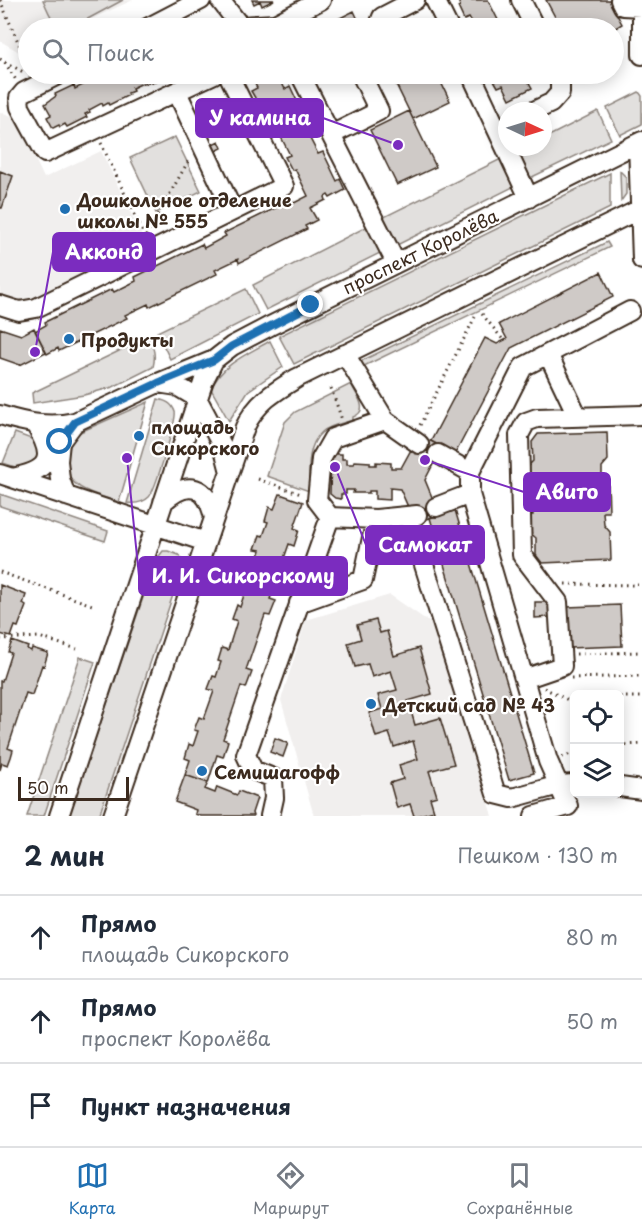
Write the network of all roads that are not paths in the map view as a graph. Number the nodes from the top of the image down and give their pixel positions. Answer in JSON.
{"nodes":[{"id":1,"x":201,"y":0,"type":"edge"},
{"id":2,"x":220,"y":0,"type":"edge"},
{"id":3,"x":321,"y":0,"type":"edge"},
{"id":4,"x":415,"y":0,"type":"edge"},
{"id":5,"x":435,"y":0,"type":"edge"},
{"id":6,"x":521,"y":0,"type":"edge"},
{"id":7,"x":620,"y":0,"type":"edge"},
{"id":8,"x":641,"y":4,"type":"edge"},
{"id":9,"x":166,"y":18,"type":"edge"},
{"id":10,"x":233,"y":18,"type":"edge"},
{"id":11,"x":290,"y":18,"type":"edge"},
{"id":12,"x":382,"y":18,"type":"edge"},
{"id":13,"x":444,"y":18,"type":"edge"},
{"id":14,"x":530,"y":18,"type":"edge"},
{"id":15,"x":642,"y":55,"type":"edge"},
{"id":16,"x":25,"y":84,"type":"edge"},
{"id":17,"x":193,"y":84,"type":"edge"},
{"id":18,"x":233,"y":84,"type":"edge"},
{"id":19,"x":305,"y":84,"type":"edge"},
{"id":20,"x":367,"y":84,"type":"edge"},
{"id":21,"x":477,"y":84,"type":"edge"},
{"id":22,"x":560,"y":84,"type":"edge"},
{"id":23,"x":177,"y":92,"type":"junction"},
{"id":24,"x":552,"y":102,"type":"edge"},
{"id":25,"x":498,"y":119,"type":"edge"},
{"id":26,"x":331,"y":135,"type":"junction"},
{"id":27,"x":640,"y":142,"type":"edge"},
{"id":28,"x":513,"y":156,"type":"edge"},
{"id":29,"x":529,"y":198,"type":"junction"},
{"id":30,"x":641,"y":208,"type":"edge"},
{"id":31,"x":233,"y":211,"type":"junction"},
{"id":32,"x":642,"y":260,"type":"edge"},
{"id":33,"x":396,"y":263,"type":"junction"},
{"id":34,"x":0,"y":305,"type":"edge"},
{"id":35,"x":630,"y":311,"type":"dead end"},
{"id":36,"x":345,"y":354,"type":"junction"},
{"id":37,"x":548,"y":354,"type":"junction"},
{"id":38,"x":214,"y":360,"type":"junction"},
{"id":39,"x":158,"y":383,"type":"junction"},
{"id":40,"x":197,"y":398,"type":"junction"},
{"id":41,"x":0,"y":415,"type":"edge"},
{"id":42,"x":642,"y":415,"type":"edge"},
{"id":43,"x":578,"y":417,"type":"junction"},
{"id":44,"x":385,"y":420,"type":"junction"},
{"id":45,"x":75,"y":422,"type":"junction"},
{"id":46,"x":35,"y":424,"type":"junction"},
{"id":47,"x":416,"y":441,"type":"road end"},
{"id":48,"x":438,"y":454,"type":"dead end"},
{"id":49,"x":230,"y":472,"type":"junction"},
{"id":50,"x":470,"y":472,"type":"junction"},
{"id":51,"x":6,"y":476,"type":"edge"},
{"id":52,"x":470,"y":494,"type":"junction"},
{"id":53,"x":66,"y":496,"type":"junction"},
{"id":54,"x":163,"y":502,"type":"junction"},
{"id":55,"x":436,"y":507,"type":"dead end"},
{"id":56,"x":330,"y":517,"type":"junction"},
{"id":57,"x":214,"y":518,"type":"junction"},
{"id":58,"x":376,"y":519,"type":"junction"},
{"id":59,"x":156,"y":526,"type":"junction"},
{"id":60,"x":206,"y":542,"type":"junction"},
{"id":61,"x":299,"y":603,"type":"junction"},
{"id":62,"x":524,"y":679,"type":"junction"},
{"id":63,"x":567,"y":785,"type":"edge"},
{"id":64,"x":624,"y":788,"type":"edge"},
{"id":65,"x":642,"y":790,"type":"edge"},
{"id":66,"x":518,"y":796,"type":"junction"},
{"id":67,"x":59,"y":816,"type":"edge"},
{"id":68,"x":113,"y":816,"type":"edge"},
{"id":69,"x":269,"y":816,"type":"edge"},
{"id":70,"x":524,"y":816,"type":"edge"},
{"id":71,"x":534,"y":816,"type":"edge"}],
"edges":[{"from":1,"to":9,"type":"street"},
{"from":2,"to":10,"type":"street"},
{"from":3,"to":11,"type":"street"},
{"from":4,"to":12,"type":"street"},
{"from":5,"to":13,"type":"street"},
{"from":6,"to":14,"type":"street"},
{"from":7,"to":8,"type":"street"},
{"from":8,"to":15,"type":"street"},
{"from":16,"to":23,"type":"street"},
{"from":17,"to":23,"type":"street"},
{"from":18,"to":31,"type":"street"},
{"from":19,"to":26,"type":"street"},
{"from":20,"to":26,"type":"street"},
{"from":21,"to":25,"type":"street"},
{"from":22,"to":24,"type":"street"},
{"from":23,"to":31,"type":"street"},
{"from":26,"to":33,"type":"street"},
{"from":27,"to":29,"type":"street","name":"проспект Королёва"},
{"from":27,"to":30,"type":"street"},
{"from":28,"to":29,"type":"street"},
{"from":29,"to":33,"type":"street","name":"проспект Королёва"},
{"from":30,"to":32,"type":"street"},
{"from":30,"to":36,"type":"street"},
{"from":31,"to":34,"type":"street"},
{"from":33,"to":38,"type":"street","name":"проспект Королёва"},
{"from":35,"to":37,"type":"street"},
{"from":36,"to":44,"type":"street"},
{"from":36,"to":49,"type":"street"},
{"from":37,"to":43,"type":"street"},
{"from":37,"to":50,"type":"street"},
{"from":38,"to":39,"type":"street"},
{"from":38,"to":40,"type":"street"},
{"from":39,"to":40,"type":"street"},
{"from":39,"to":45,"type":"street"},
{"from":40,"to":49,"type":"street"},
{"from":40,"to":54,"type":"street"},
{"from":41,"to":46,"type":"street"},
{"from":42,"to":43,"type":"street"},
{"from":43,"to":62,"type":"street"},
{"from":44,"to":47,"type":"street"},
{"from":44,"to":56,"type":"street"},
{"from":45,"to":46,"type":"street"},
{"from":45,"to":53,"type":"street"},
{"from":46,"to":51,"type":"street"},
{"from":48,"to":50,"type":"street"},
{"from":49,"to":57,"type":"street"},
{"from":50,"to":52,"type":"street"},
{"from":51,"to":53,"type":"street"},
{"from":52,"to":55,"type":"street"},
{"from":52,"to":62,"type":"street"},
{"from":53,"to":59,"type":"street"},
{"from":54,"to":57,"type":"street"},
{"from":54,"to":59,"type":"street"},
{"from":56,"to":58,"type":"street"},
{"from":56,"to":61,"type":"street"},
{"from":57,"to":60,"type":"street"},
{"from":58,"to":61,"type":"street"},
{"from":58,"to":66,"type":"street"},
{"from":59,"to":60,"type":"street"},
{"from":59,"to":67,"type":"street"},
{"from":60,"to":68,"type":"street"},
{"from":61,"to":69,"type":"street"},
{"from":62,"to":63,"type":"street"},
{"from":63,"to":66,"type":"street"},
{"from":63,"to":71,"type":"street"},
{"from":64,"to":65,"type":"street"},
{"from":66,"to":70,"type":"street"}]}
